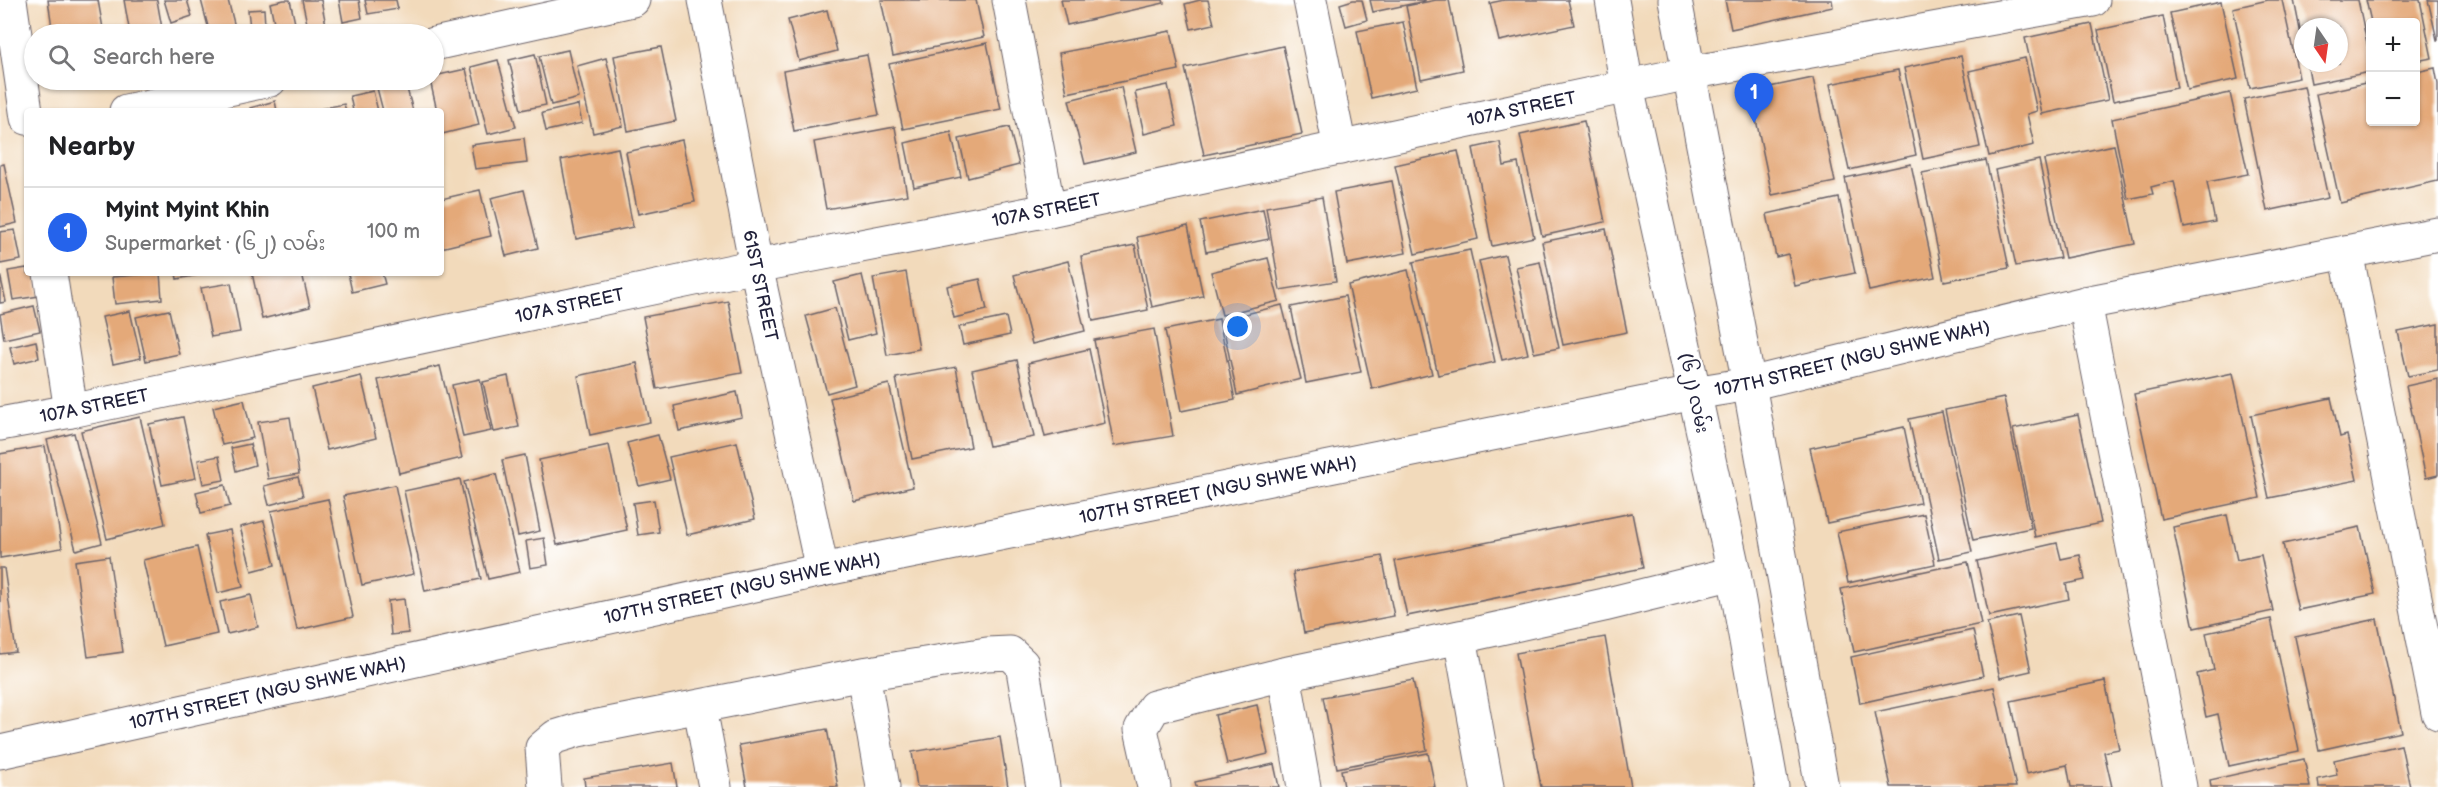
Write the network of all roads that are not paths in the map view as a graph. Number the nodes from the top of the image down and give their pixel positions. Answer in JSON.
{"nodes":[{"id":1,"x":10,"y":0,"type":"edge"},
{"id":2,"x":633,"y":0,"type":"edge"},
{"id":3,"x":705,"y":0,"type":"edge"},
{"id":4,"x":1009,"y":0,"type":"edge"},
{"id":5,"x":1310,"y":0,"type":"edge"},
{"id":6,"x":1612,"y":0,"type":"edge"},
{"id":7,"x":1675,"y":0,"type":"edge"},
{"id":8,"x":2093,"y":0,"type":"edge"},
{"id":9,"x":2003,"y":9,"type":"edge"},
{"id":10,"x":444,"y":42,"type":"edge"},
{"id":11,"x":1689,"y":73,"type":"junction"},
{"id":12,"x":1627,"y":87,"type":"junction"},
{"id":13,"x":224,"y":90,"type":"edge"},
{"id":14,"x":26,"y":108,"type":"edge"},
{"id":15,"x":140,"y":108,"type":"edge"},
{"id":16,"x":1340,"y":148,"type":"junction"},
{"id":17,"x":1049,"y":210,"type":"junction"},
{"id":18,"x":2438,"y":234,"type":"edge"},
{"id":19,"x":2346,"y":252,"type":"junction"},
{"id":20,"x":756,"y":266,"type":"junction"},
{"id":21,"x":50,"y":276,"type":"edge"},
{"id":22,"x":2085,"y":303,"type":"junction"},
{"id":23,"x":1749,"y":384,"type":"junction"},
{"id":24,"x":1694,"y":393,"type":"junction"},
{"id":25,"x":71,"y":411,"type":"junction"},
{"id":26,"x":0,"y":424,"type":"edge"},
{"id":27,"x":822,"y":570,"type":"junction"},
{"id":28,"x":1734,"y":573,"type":"junction"},
{"id":29,"x":1460,"y":637,"type":"junction"},
{"id":30,"x":863,"y":674,"type":"junction"},
{"id":31,"x":1284,"y":674,"type":"junction"},
{"id":32,"x":700,"y":708,"type":"junction"},
{"id":33,"x":2438,"y":713,"type":"edge"},
{"id":34,"x":0,"y":752,"type":"edge"},
{"id":35,"x":545,"y":787,"type":"edge"},
{"id":36,"x":715,"y":787,"type":"edge"},
{"id":37,"x":883,"y":787,"type":"edge"},
{"id":38,"x":1043,"y":787,"type":"edge"},
{"id":39,"x":1154,"y":787,"type":"edge"},
{"id":40,"x":1304,"y":787,"type":"edge"},
{"id":41,"x":1487,"y":787,"type":"edge"},
{"id":42,"x":1772,"y":787,"type":"edge"},
{"id":43,"x":1822,"y":787,"type":"edge"},
{"id":44,"x":2180,"y":787,"type":"edge"}],
"edges":[{"from":1,"to":14,"type":"street"},
{"from":2,"to":10,"type":"street"},
{"from":3,"to":20,"type":"street","name":"61ST STREET"},
{"from":4,"to":17,"type":"street"},
{"from":5,"to":16,"type":"street"},
{"from":6,"to":12,"type":"street","name":"(၆၂) လမ်း"},
{"from":7,"to":11,"type":"street"},
{"from":8,"to":9,"type":"street","name":"107A STREET"},
{"from":9,"to":11,"type":"street","name":"107A STREET"},
{"from":11,"to":12,"type":"street","name":"107A STREET"},
{"from":11,"to":23,"type":"street"},
{"from":12,"to":16,"type":"street","name":"107A STREET"},
{"from":12,"to":24,"type":"street","name":"(၆၂) လမ်း"},
{"from":13,"to":15,"type":"street"},
{"from":16,"to":17,"type":"street","name":"107A STREET"},
{"from":17,"to":20,"type":"street","name":"107A STREET"},
{"from":18,"to":19,"type":"street","name":"107TH STREET (NGU SHWE WAH)"},
{"from":19,"to":22,"type":"street","name":"107TH STREET (NGU SHWE WAH)"},
{"from":19,"to":33,"type":"street"},
{"from":20,"to":25,"type":"street","name":"107A STREET"},
{"from":20,"to":27,"type":"street","name":"61ST STREET"},
{"from":21,"to":25,"type":"street"},
{"from":22,"to":23,"type":"street","name":"107TH STREET (NGU SHWE WAH)"},
{"from":22,"to":44,"type":"street"},
{"from":23,"to":24,"type":"street","name":"107TH STREET (NGU SHWE WAH)"},
{"from":23,"to":43,"type":"street"},
{"from":24,"to":27,"type":"street","name":"107TH STREET (NGU SHWE WAH)"},
{"from":24,"to":28,"type":"street","name":"(၆၂) လမ်း"},
{"from":25,"to":26,"type":"street","name":"107A STREET"},
{"from":27,"to":34,"type":"street","name":"107TH STREET (NGU SHWE WAH)"},
{"from":28,"to":29,"type":"street"},
{"from":28,"to":42,"type":"street","name":"(၆၂) လမ်း"},
{"from":29,"to":31,"type":"street"},
{"from":29,"to":41,"type":"street"},
{"from":30,"to":32,"type":"street"},
{"from":30,"to":37,"type":"street"},
{"from":30,"to":38,"type":"street"},
{"from":31,"to":39,"type":"street"},
{"from":31,"to":40,"type":"street"},
{"from":32,"to":35,"type":"street"},
{"from":32,"to":36,"type":"street"}]}
